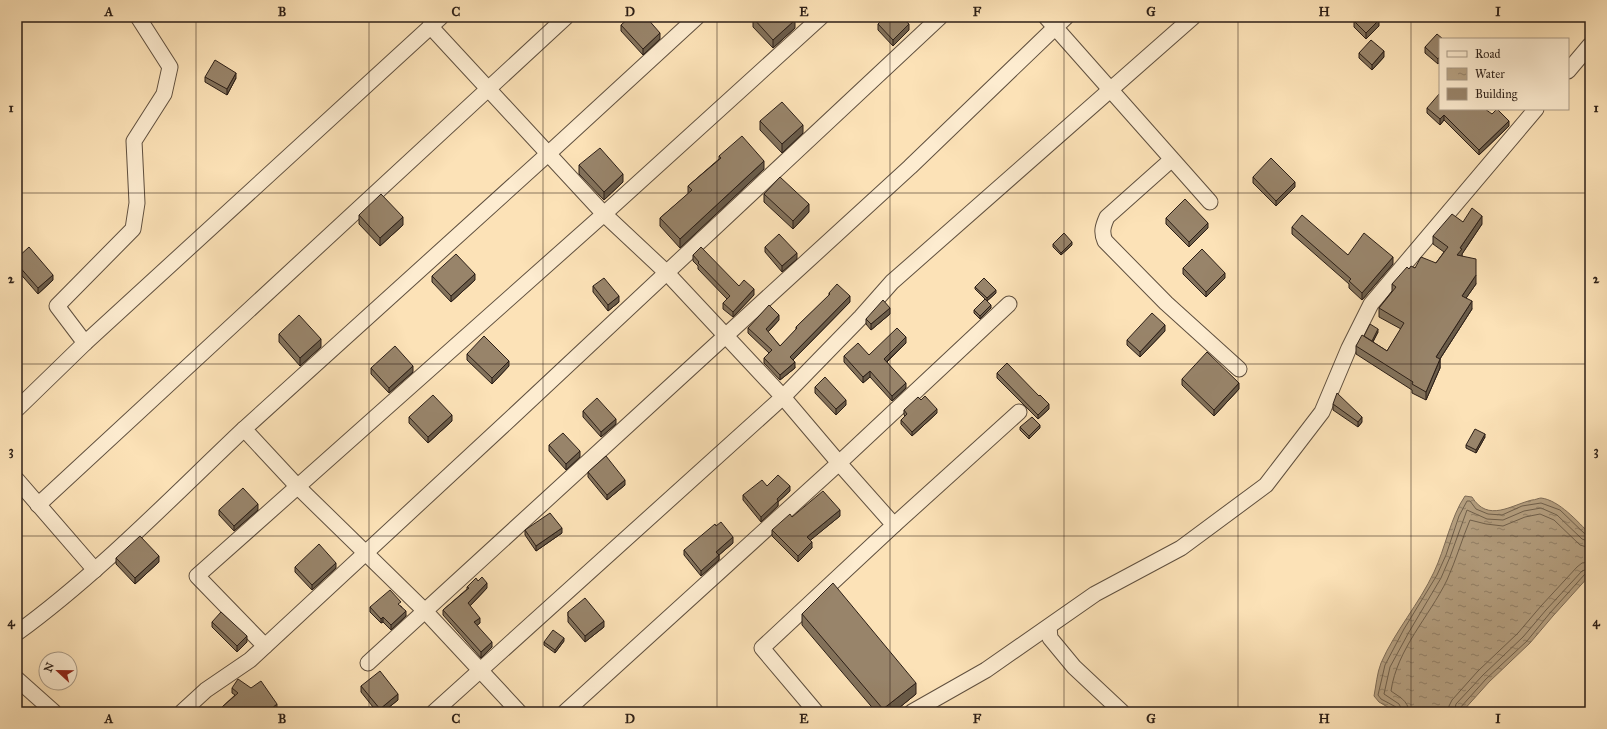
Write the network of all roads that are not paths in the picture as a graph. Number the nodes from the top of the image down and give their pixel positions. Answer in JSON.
{"nodes":[{"id":1,"x":138,"y":17,"type":"edge"},
{"id":2,"x":566,"y":17,"type":"edge"},
{"id":3,"x":697,"y":17,"type":"edge"},
{"id":4,"x":821,"y":17,"type":"edge"},
{"id":5,"x":940,"y":17,"type":"edge"},
{"id":6,"x":1066,"y":17,"type":"edge"},
{"id":7,"x":1193,"y":17,"type":"edge"},
{"id":8,"x":435,"y":22,"type":"edge"},
{"id":9,"x":1051,"y":22,"type":"edge"},
{"id":10,"x":1590,"y":45,"type":"edge"},
{"id":11,"x":1569,"y":70,"type":"edge"},
{"id":12,"x":488,"y":88,"type":"junction"},
{"id":13,"x":1111,"y":89,"type":"junction"},
{"id":14,"x":1535,"y":110,"type":"edge"},
{"id":15,"x":549,"y":154,"type":"junction"},
{"id":16,"x":1171,"y":160,"type":"junction"},
{"id":17,"x":1210,"y":202,"type":"dead end"},
{"id":18,"x":604,"y":214,"type":"junction"},
{"id":19,"x":667,"y":273,"type":"junction"},
{"id":20,"x":1009,"y":304,"type":"dead end"},
{"id":21,"x":725,"y":336,"type":"junction"},
{"id":22,"x":85,"y":343,"type":"junction"},
{"id":23,"x":1239,"y":369,"type":"dead end"},
{"id":24,"x":783,"y":397,"type":"junction"},
{"id":25,"x":17,"y":409,"type":"edge"},
{"id":26,"x":1019,"y":412,"type":"dead end"},
{"id":27,"x":244,"y":429,"type":"junction"},
{"id":28,"x":839,"y":463,"type":"junction"},
{"id":29,"x":17,"y":480,"type":"edge"},
{"id":30,"x":298,"y":486,"type":"junction"},
{"id":31,"x":38,"y":505,"type":"junction"},
{"id":32,"x":894,"y":525,"type":"junction"},
{"id":33,"x":366,"y":553,"type":"junction"},
{"id":34,"x":95,"y":570,"type":"junction"},
{"id":35,"x":425,"y":611,"type":"junction"},
{"id":36,"x":1049,"y":627,"type":"junction"},
{"id":37,"x":17,"y":633,"type":"edge"},
{"id":38,"x":265,"y":646,"type":"junction"},
{"id":39,"x":368,"y":664,"type":"dead end"},
{"id":40,"x":480,"y":670,"type":"junction"},
{"id":41,"x":17,"y":679,"type":"edge"},
{"id":42,"x":54,"y":712,"type":"edge"},
{"id":43,"x":182,"y":712,"type":"edge"},
{"id":44,"x":434,"y":712,"type":"edge"},
{"id":45,"x":519,"y":712,"type":"edge"},
{"id":46,"x":565,"y":712,"type":"edge"},
{"id":47,"x":816,"y":712,"type":"edge"},
{"id":48,"x":912,"y":712,"type":"edge"},
{"id":49,"x":1122,"y":712,"type":"edge"}],
"edges":[{"from":1,"to":22,"type":"street"},
{"from":2,"to":12,"type":"street"},
{"from":3,"to":15,"type":"street"},
{"from":4,"to":18,"type":"street"},
{"from":5,"to":19,"type":"street"},
{"from":6,"to":9,"type":"street"},
{"from":7,"to":13,"type":"street"},
{"from":8,"to":12,"type":"street"},
{"from":8,"to":22,"type":"street"},
{"from":9,"to":13,"type":"street"},
{"from":9,"to":21,"type":"street"},
{"from":10,"to":11,"type":"street"},
{"from":12,"to":15,"type":"street"},
{"from":12,"to":31,"type":"street"},
{"from":13,"to":16,"type":"street"},
{"from":13,"to":24,"type":"street"},
{"from":14,"to":36,"type":"street"},
{"from":15,"to":18,"type":"street"},
{"from":15,"to":27,"type":"street"},
{"from":16,"to":17,"type":"street"},
{"from":16,"to":23,"type":"street"},
{"from":18,"to":19,"type":"street"},
{"from":18,"to":30,"type":"street"},
{"from":19,"to":21,"type":"street"},
{"from":19,"to":33,"type":"street"},
{"from":20,"to":28,"type":"street"},
{"from":21,"to":24,"type":"street"},
{"from":21,"to":35,"type":"street"},
{"from":22,"to":25,"type":"street"},
{"from":24,"to":28,"type":"street"},
{"from":24,"to":40,"type":"street"},
{"from":26,"to":32,"type":"street"},
{"from":27,"to":30,"type":"street"},
{"from":27,"to":34,"type":"street"},
{"from":28,"to":32,"type":"street"},
{"from":28,"to":46,"type":"street"},
{"from":29,"to":31,"type":"street"},
{"from":30,"to":33,"type":"street"},
{"from":30,"to":38,"type":"street"},
{"from":31,"to":34,"type":"street"},
{"from":32,"to":47,"type":"street"},
{"from":33,"to":35,"type":"street"},
{"from":33,"to":38,"type":"street"},
{"from":34,"to":37,"type":"street"},
{"from":35,"to":39,"type":"street"},
{"from":35,"to":40,"type":"street"},
{"from":36,"to":48,"type":"street"},
{"from":36,"to":49,"type":"street"},
{"from":38,"to":43,"type":"street"},
{"from":40,"to":44,"type":"street"},
{"from":40,"to":45,"type":"street"},
{"from":41,"to":42,"type":"street"}]}
